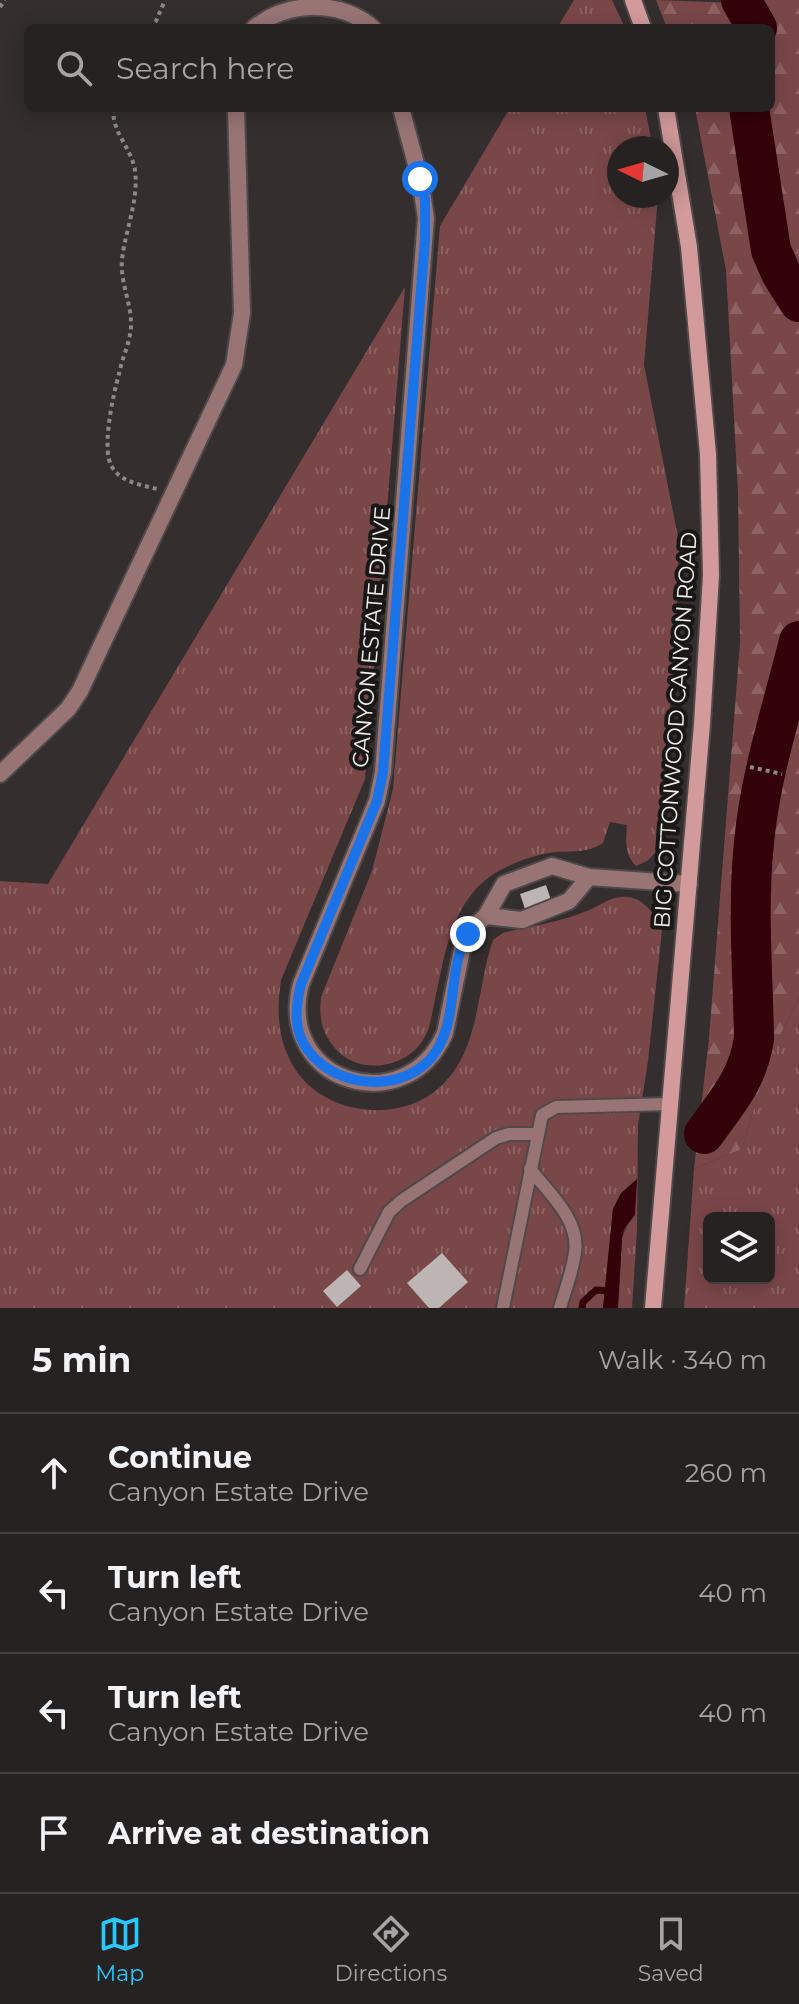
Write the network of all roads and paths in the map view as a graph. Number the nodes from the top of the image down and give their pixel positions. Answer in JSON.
{"nodes":[{"id":1,"x":5,"y":0,"type":"edge"},
{"id":2,"x":165,"y":0,"type":"edge"},
{"id":3,"x":633,"y":0,"type":"edge"},
{"id":4,"x":323,"y":1,"type":"edge"},
{"id":5,"x":0,"y":7,"type":"edge"},
{"id":6,"x":153,"y":24,"type":"edge"},
{"id":7,"x":259,"y":24,"type":"edge"},
{"id":8,"x":369,"y":24,"type":"edge"},
{"id":9,"x":642,"y":24,"type":"edge"},
{"id":10,"x":113,"y":112,"type":"edge"},
{"id":11,"x":236,"y":112,"type":"edge"},
{"id":12,"x":402,"y":112,"type":"edge"},
{"id":13,"x":667,"y":112,"type":"edge"},
{"id":14,"x":174,"y":495,"type":"junction"},
{"id":15,"x":750,"y":767,"type":"dead end"},
{"id":16,"x":0,"y":774,"type":"edge"},
{"id":17,"x":782,"y":774,"type":"dead end"},
{"id":18,"x":589,"y":877,"type":"junction"},
{"id":19,"x":689,"y":884,"type":"junction"},
{"id":20,"x":486,"y":916,"type":"junction"},
{"id":21,"x":670,"y":1104,"type":"junction"},
{"id":22,"x":537,"y":1134,"type":"junction"},
{"id":23,"x":530,"y":1169,"type":"junction"},
{"id":24,"x":360,"y":1269,"type":"dead end"},
{"id":25,"x":503,"y":1308,"type":"edge"},
{"id":26,"x":560,"y":1308,"type":"edge"},
{"id":27,"x":653,"y":1308,"type":"edge"}],
"edges":[{"from":1,"to":5,"type":"path"},
{"from":2,"to":6,"type":"path"},
{"from":3,"to":9,"type":"main road"},
{"from":4,"to":7,"type":"street"},
{"from":4,"to":8,"type":"street"},
{"from":10,"to":14,"type":"path"},
{"from":11,"to":14,"type":"street"},
{"from":12,"to":20,"type":"street","name":"CANYON ESTATE DRIVE"},
{"from":13,"to":19,"type":"main road","name":"BIG COTTONWOOD CANYON ROAD"},
{"from":14,"to":16,"type":"street"},
{"from":15,"to":17,"type":"path"},
{"from":18,"to":19,"type":"street","name":"CANYON ESTATE DRIVE"},
{"from":18,"to":20,"type":"street"},
{"from":18,"to":20,"type":"street","name":"CANYON ESTATE DRIVE"},
{"from":19,"to":21,"type":"main road","name":"BIG COTTONWOOD CANYON ROAD"},
{"from":21,"to":22,"type":"lane"},
{"from":21,"to":27,"type":"main road","name":"BIG COTTONWOOD CANYON ROAD"},
{"from":22,"to":23,"type":"lane"},
{"from":22,"to":24,"type":"lane"},
{"from":23,"to":25,"type":"lane"},
{"from":23,"to":26,"type":"lane"}]}
